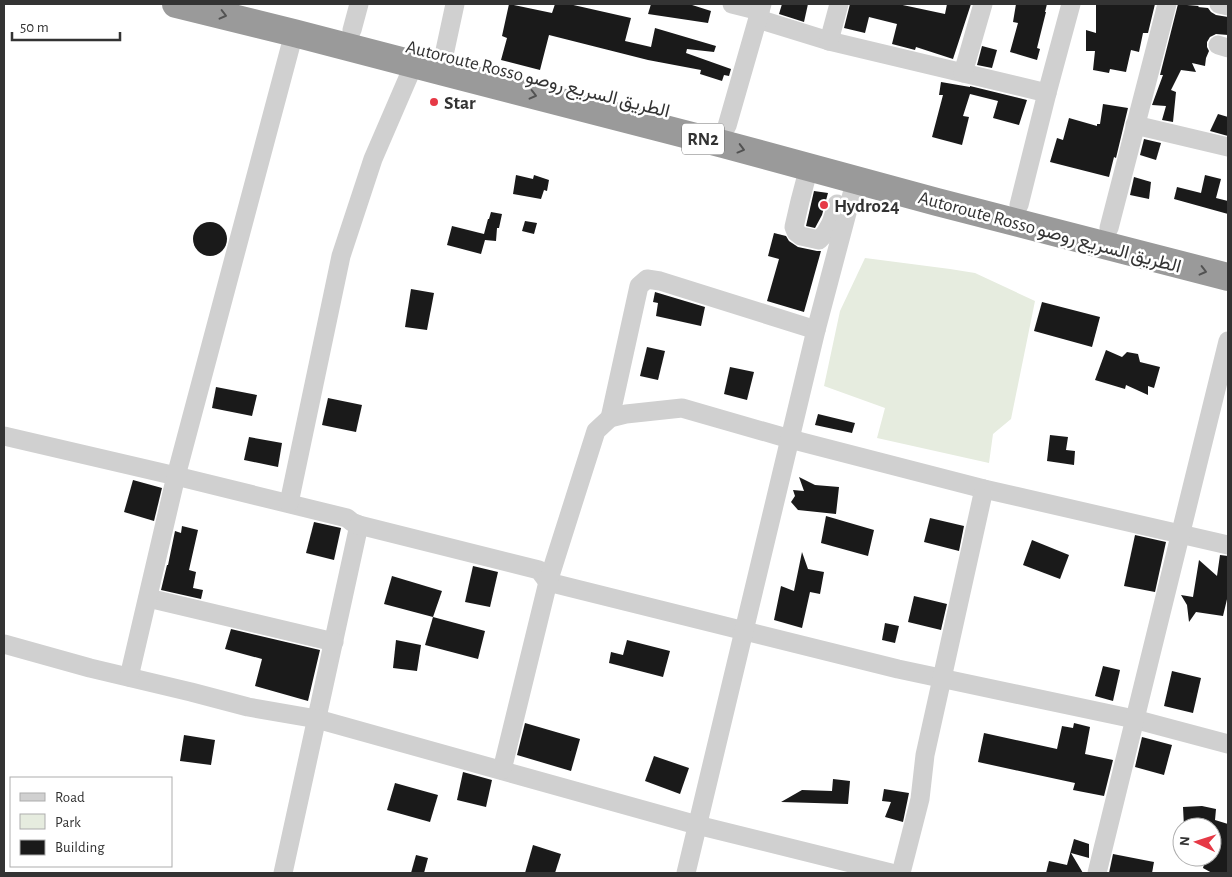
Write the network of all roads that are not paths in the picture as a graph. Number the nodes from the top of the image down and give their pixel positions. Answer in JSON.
{"nodes":[{"id":1,"x":176,"y":4,"type":"edge"},
{"id":2,"x":255,"y":4,"type":"edge"},
{"id":3,"x":359,"y":4,"type":"edge"},
{"id":4,"x":455,"y":4,"type":"edge"},
{"id":5,"x":732,"y":4,"type":"edge"},
{"id":6,"x":839,"y":4,"type":"edge"},
{"id":7,"x":982,"y":4,"type":"edge"},
{"id":8,"x":1071,"y":4,"type":"edge"},
{"id":9,"x":1168,"y":4,"type":"edge"},
{"id":10,"x":1219,"y":4,"type":"edge"},
{"id":11,"x":1228,"y":6,"type":"edge"},
{"id":12,"x":760,"y":11,"type":"edge"},
{"id":13,"x":352,"y":30,"type":"junction"},
{"id":14,"x":294,"y":33,"type":"junction"},
{"id":15,"x":829,"y":41,"type":"junction"},
{"id":16,"x":444,"y":55,"type":"junction"},
{"id":17,"x":414,"y":64,"type":"junction"},
{"id":18,"x":963,"y":73,"type":"junction"},
{"id":19,"x":1047,"y":93,"type":"junction"},
{"id":20,"x":1135,"y":125,"type":"junction"},
{"id":21,"x":727,"y":126,"type":"junction"},
{"id":22,"x":1228,"y":147,"type":"edge"},
{"id":23,"x":810,"y":167,"type":"junction"},
{"id":24,"x":850,"y":178,"type":"junction"},
{"id":25,"x":1019,"y":205,"type":"junction"},
{"id":26,"x":1109,"y":228,"type":"junction"},
{"id":27,"x":1228,"y":258,"type":"edge"},
{"id":28,"x":1228,"y":277,"type":"edge"},
{"id":29,"x":816,"y":330,"type":"junction"},
{"id":30,"x":1228,"y":341,"type":"edge"},
{"id":31,"x":610,"y":418,"type":"junction"},
{"id":32,"x":4,"y":436,"type":"edge"},
{"id":33,"x":790,"y":439,"type":"junction"},
{"id":34,"x":176,"y":476,"type":"junction"},
{"id":35,"x":984,"y":489,"type":"junction"},
{"id":36,"x":289,"y":503,"type":"junction"},
{"id":37,"x":359,"y":525,"type":"junction"},
{"id":38,"x":1180,"y":533,"type":"junction"},
{"id":39,"x":1228,"y":544,"type":"edge"},
{"id":40,"x":548,"y":582,"type":"junction"},
{"id":41,"x":148,"y":598,"type":"junction"},
{"id":42,"x":744,"y":631,"type":"junction"},
{"id":43,"x":334,"y":642,"type":"junction"},
{"id":44,"x":4,"y":644,"type":"edge"},
{"id":45,"x":129,"y":677,"type":"junction"},
{"id":46,"x":942,"y":678,"type":"junction"},
{"id":47,"x":317,"y":719,"type":"junction"},
{"id":48,"x":1134,"y":720,"type":"junction"},
{"id":49,"x":1228,"y":744,"type":"edge"},
{"id":50,"x":502,"y":770,"type":"junction"},
{"id":51,"x":698,"y":825,"type":"junction"},
{"id":52,"x":283,"y":873,"type":"edge"},
{"id":53,"x":686,"y":873,"type":"edge"},
{"id":54,"x":892,"y":873,"type":"edge"},
{"id":55,"x":901,"y":873,"type":"edge"},
{"id":56,"x":1097,"y":873,"type":"edge"}],
"edges":[{"from":1,"to":14,"type":"highway","name":"Autoroute Rosso الطريق السريع روصو","number":"RN2","one_way":true},
{"from":2,"to":13,"type":"highway","name":"Autoroute Rosso الطريق السريع روصو","number":"RN2"},
{"from":3,"to":13,"type":"street"},
{"from":4,"to":16,"type":"street"},
{"from":5,"to":12,"type":"street"},
{"from":6,"to":15,"type":"street"},
{"from":7,"to":18,"type":"street"},
{"from":8,"to":19,"type":"street"},
{"from":9,"to":20,"type":"street"},
{"from":10,"to":11,"type":"street"},
{"from":12,"to":15,"type":"street"},
{"from":12,"to":21,"type":"street"},
{"from":13,"to":16,"type":"highway","name":"Autoroute Rosso الطريق السريع روصو","number":"RN2"},
{"from":14,"to":17,"type":"highway","name":"Autoroute Rosso الطريق السريع روصو","number":"RN2"},
{"from":14,"to":34,"type":"street"},
{"from":15,"to":18,"type":"street"},
{"from":16,"to":21,"type":"highway","name":"Autoroute Rosso الطريق السريع روصو","number":"RN2"},
{"from":17,"to":23,"type":"highway","name":"Autoroute Rosso الطريق السريع روصو","number":"RN2","one_way":true},
{"from":17,"to":36,"type":"street"},
{"from":18,"to":19,"type":"street"},
{"from":19,"to":25,"type":"street"},
{"from":20,"to":22,"type":"street"},
{"from":20,"to":26,"type":"street"},
{"from":21,"to":25,"type":"highway","name":"Autoroute Rosso الطريق السريع روصو","number":"RN2"},
{"from":23,"to":24,"type":"highway","name":"Autoroute Rosso الطريق السريع روصو","number":"RN2"},
{"from":23,"to":24,"type":"street"},
{"from":24,"to":28,"type":"highway","name":"Autoroute Rosso الطريق السريع روصو","number":"RN2","one_way":true},
{"from":24,"to":29,"type":"street"},
{"from":25,"to":26,"type":"highway","name":"Autoroute Rosso الطريق السريع روصو","number":"RN2"},
{"from":26,"to":27,"type":"highway","name":"Autoroute Rosso الطريق السريع روصو","number":"RN2"},
{"from":29,"to":31,"type":"street"},
{"from":29,"to":33,"type":"street"},
{"from":30,"to":38,"type":"street"},
{"from":31,"to":33,"type":"street"},
{"from":31,"to":40,"type":"street"},
{"from":32,"to":34,"type":"street"},
{"from":33,"to":35,"type":"street"},
{"from":33,"to":42,"type":"street"},
{"from":34,"to":36,"type":"street"},
{"from":34,"to":41,"type":"street"},
{"from":35,"to":38,"type":"street"},
{"from":35,"to":46,"type":"street"},
{"from":36,"to":37,"type":"street"},
{"from":37,"to":40,"type":"street"},
{"from":37,"to":43,"type":"street"},
{"from":38,"to":39,"type":"street"},
{"from":38,"to":48,"type":"street"},
{"from":40,"to":42,"type":"street"},
{"from":40,"to":50,"type":"street"},
{"from":41,"to":43,"type":"street"},
{"from":41,"to":45,"type":"street"},
{"from":42,"to":46,"type":"street"},
{"from":42,"to":51,"type":"street"},
{"from":43,"to":47,"type":"street"},
{"from":44,"to":45,"type":"street"},
{"from":45,"to":47,"type":"street"},
{"from":46,"to":48,"type":"street"},
{"from":46,"to":55,"type":"street"},
{"from":47,"to":50,"type":"street"},
{"from":47,"to":52,"type":"street"},
{"from":48,"to":49,"type":"street"},
{"from":48,"to":56,"type":"street"},
{"from":50,"to":51,"type":"street"},
{"from":51,"to":53,"type":"street"},
{"from":51,"to":54,"type":"street"}]}
